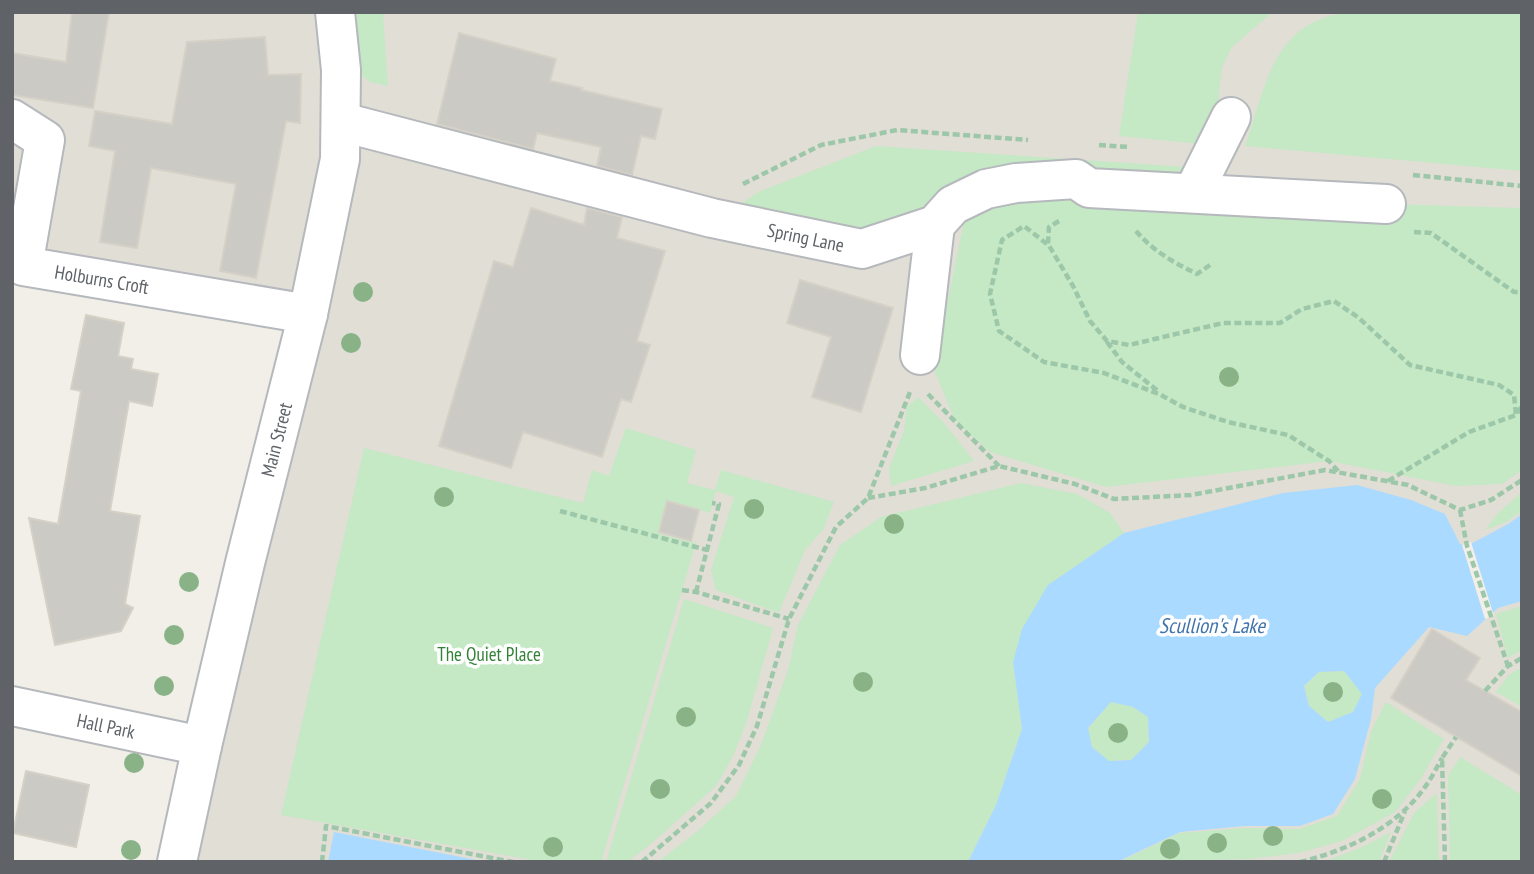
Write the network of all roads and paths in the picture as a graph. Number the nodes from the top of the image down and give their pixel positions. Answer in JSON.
{"nodes":[{"id":1,"x":335,"y":12,"type":"edge"},
{"id":2,"x":1231,"y":117,"type":"dead end"},
{"id":3,"x":12,"y":119,"type":"edge"},
{"id":4,"x":342,"y":122,"type":"junction"},
{"id":5,"x":1193,"y":193,"type":"junction"},
{"id":6,"x":1070,"y":215,"type":"dead end"},
{"id":7,"x":1396,"y":218,"type":"joint"},
{"id":8,"x":1129,"y":223,"type":"dead end"},
{"id":9,"x":935,"y":225,"type":"junction"},
{"id":10,"x":1048,"y":244,"type":"junction"},
{"id":11,"x":1210,"y":265,"type":"dead end"},
{"id":12,"x":1522,"y":292,"type":"edge"},
{"id":13,"x":308,"y":314,"type":"junction"},
{"id":14,"x":1107,"y":341,"type":"junction"},
{"id":15,"x":917,"y":367,"type":"junction"},
{"id":16,"x":1165,"y":397,"type":"junction"},
{"id":17,"x":1522,"y":406,"type":"edge"},
{"id":18,"x":1516,"y":415,"type":"junction"},
{"id":19,"x":999,"y":466,"type":"junction"},
{"id":20,"x":1339,"y":472,"type":"junction"},
{"id":21,"x":1522,"y":480,"type":"edge"},
{"id":22,"x":1388,"y":481,"type":"junction"},
{"id":23,"x":868,"y":498,"type":"junction"},
{"id":24,"x":712,"y":502,"type":"dead end"},
{"id":25,"x":1460,"y":510,"type":"junction"},
{"id":26,"x":560,"y":511,"type":"dead end"},
{"id":27,"x":707,"y":550,"type":"junction"},
{"id":28,"x":682,"y":590,"type":"dead end"},
{"id":29,"x":696,"y":592,"type":"junction"},
{"id":30,"x":789,"y":619,"type":"junction"},
{"id":31,"x":1522,"y":658,"type":"edge"},
{"id":32,"x":1508,"y":666,"type":"junction"},
{"id":33,"x":1485,"y":691,"type":"dead end"},
{"id":34,"x":12,"y":706,"type":"edge"},
{"id":35,"x":1456,"y":737,"type":"dead end"},
{"id":36,"x":202,"y":746,"type":"junction"},
{"id":37,"x":1442,"y":758,"type":"junction"},
{"id":38,"x":1406,"y":809,"type":"junction"},
{"id":39,"x":177,"y":862,"type":"edge"},
{"id":40,"x":322,"y":862,"type":"edge"},
{"id":41,"x":513,"y":862,"type":"edge"},
{"id":42,"x":642,"y":862,"type":"edge"},
{"id":43,"x":1300,"y":862,"type":"edge"},
{"id":44,"x":1384,"y":862,"type":"edge"},
{"id":45,"x":1445,"y":862,"type":"edge"}],
"edges":[{"from":1,"to":4,"type":"street","name":"Main Street"},
{"from":2,"to":5,"type":"street"},
{"from":3,"to":13,"type":"street","name":"Holburns Croft"},
{"from":4,"to":9,"type":"street","name":"Spring Lane"},
{"from":4,"to":13,"type":"street","name":"Main Street"},
{"from":5,"to":7,"type":"street","name":"Spring Lane"},
{"from":5,"to":9,"type":"street","name":"Spring Lane"},
{"from":6,"to":10,"type":"path"},
{"from":7,"to":12,"type":"path"},
{"from":8,"to":11,"type":"path"},
{"from":9,"to":15,"type":"street"},
{"from":10,"to":14,"type":"path"},
{"from":10,"to":16,"type":"path"},
{"from":13,"to":36,"type":"street","name":"Main Street"},
{"from":14,"to":16,"type":"path"},
{"from":14,"to":18,"type":"path"},
{"from":15,"to":19,"type":"path"},
{"from":15,"to":23,"type":"path"},
{"from":16,"to":20,"type":"path"},
{"from":17,"to":18,"type":"path"},
{"from":18,"to":22,"type":"path"},
{"from":19,"to":20,"type":"path"},
{"from":19,"to":23,"type":"path"},
{"from":20,"to":22,"type":"path"},
{"from":21,"to":25,"type":"path"},
{"from":22,"to":25,"type":"path"},
{"from":23,"to":30,"type":"path"},
{"from":24,"to":27,"type":"path"},
{"from":25,"to":32,"type":"path"},
{"from":26,"to":27,"type":"path"},
{"from":27,"to":29,"type":"path"},
{"from":28,"to":29,"type":"path"},
{"from":29,"to":30,"type":"path"},
{"from":30,"to":42,"type":"path"},
{"from":31,"to":32,"type":"path"},
{"from":32,"to":33,"type":"path"},
{"from":34,"to":36,"type":"street","name":"Hall Park"},
{"from":35,"to":37,"type":"path"},
{"from":36,"to":39,"type":"street","name":"Main Street"},
{"from":37,"to":38,"type":"path"},
{"from":37,"to":45,"type":"path"},
{"from":38,"to":43,"type":"path"},
{"from":38,"to":44,"type":"path"},
{"from":40,"to":41,"type":"path"}]}
